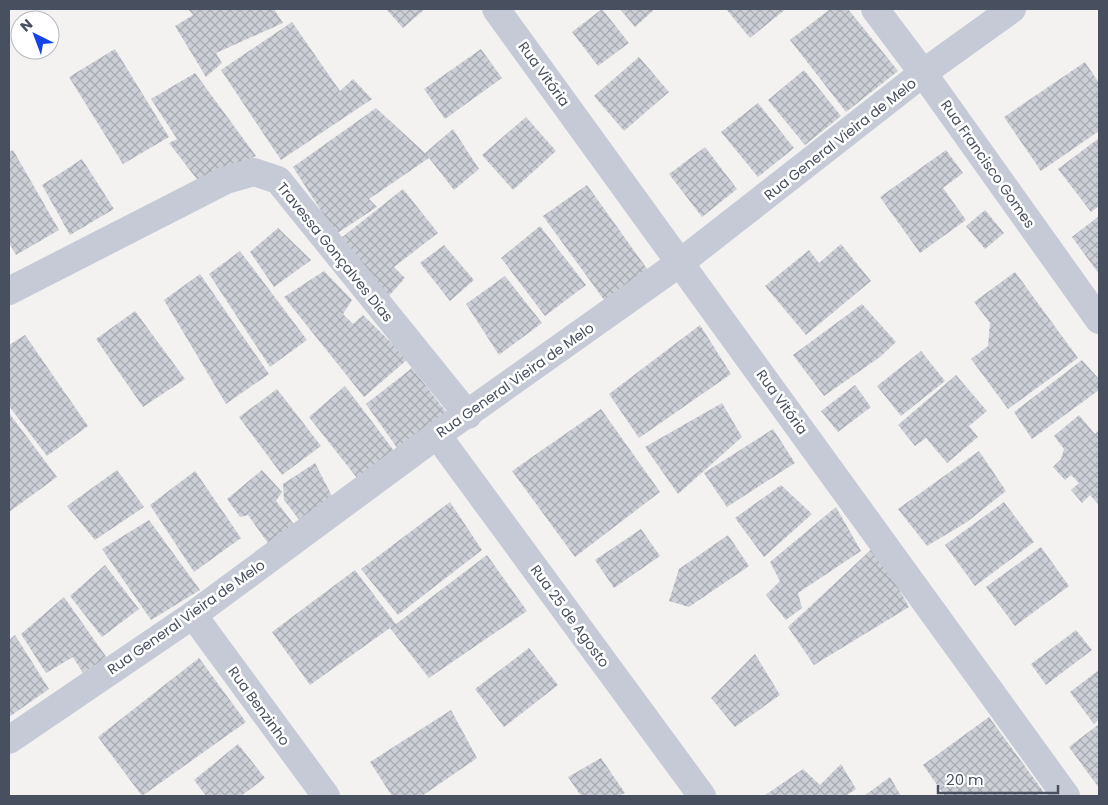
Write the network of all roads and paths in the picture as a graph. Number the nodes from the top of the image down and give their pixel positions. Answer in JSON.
{"nodes":[{"id":1,"x":496,"y":9,"type":"edge"},
{"id":2,"x":875,"y":9,"type":"edge"},
{"id":3,"x":1012,"y":9,"type":"edge"},
{"id":4,"x":924,"y":73,"type":"junction"},
{"id":5,"x":681,"y":262,"type":"junction"},
{"id":6,"x":9,"y":290,"type":"edge"},
{"id":7,"x":1099,"y":320,"type":"edge"},
{"id":8,"x":468,"y":415,"type":"junction"},
{"id":9,"x":438,"y":435,"type":"junction"},
{"id":10,"x":193,"y":615,"type":"junction"},
{"id":11,"x":9,"y":740,"type":"edge"},
{"id":12,"x":326,"y":796,"type":"edge"},
{"id":13,"x":702,"y":796,"type":"edge"},
{"id":14,"x":1066,"y":796,"type":"edge"}],
"edges":[{"from":1,"to":5,"type":"street","name":"Rua Vitória"},
{"from":2,"to":4,"type":"street","name":"Rua Francisco Gomes"},
{"from":3,"to":4,"type":"street","name":"Rua General Vieira de Melo"},
{"from":4,"to":5,"type":"street","name":"Rua General Vieira de Melo"},
{"from":4,"to":7,"type":"street","name":"Rua Francisco Gomes"},
{"from":5,"to":8,"type":"street","name":"Rua General Vieira de Melo"},
{"from":5,"to":14,"type":"street","name":"Rua Vitória"},
{"from":6,"to":8,"type":"street","name":"Travessa Gonçalves Dias"},
{"from":8,"to":9,"type":"street","name":"Rua General Vieira de Melo"},
{"from":9,"to":10,"type":"street","name":"Rua General Vieira de Melo"},
{"from":9,"to":13,"type":"street","name":"Rua 25 de Agosto"},
{"from":10,"to":11,"type":"street","name":"Rua General Vieira de Melo"},
{"from":10,"to":12,"type":"street","name":"Rua Benzinho"}]}
